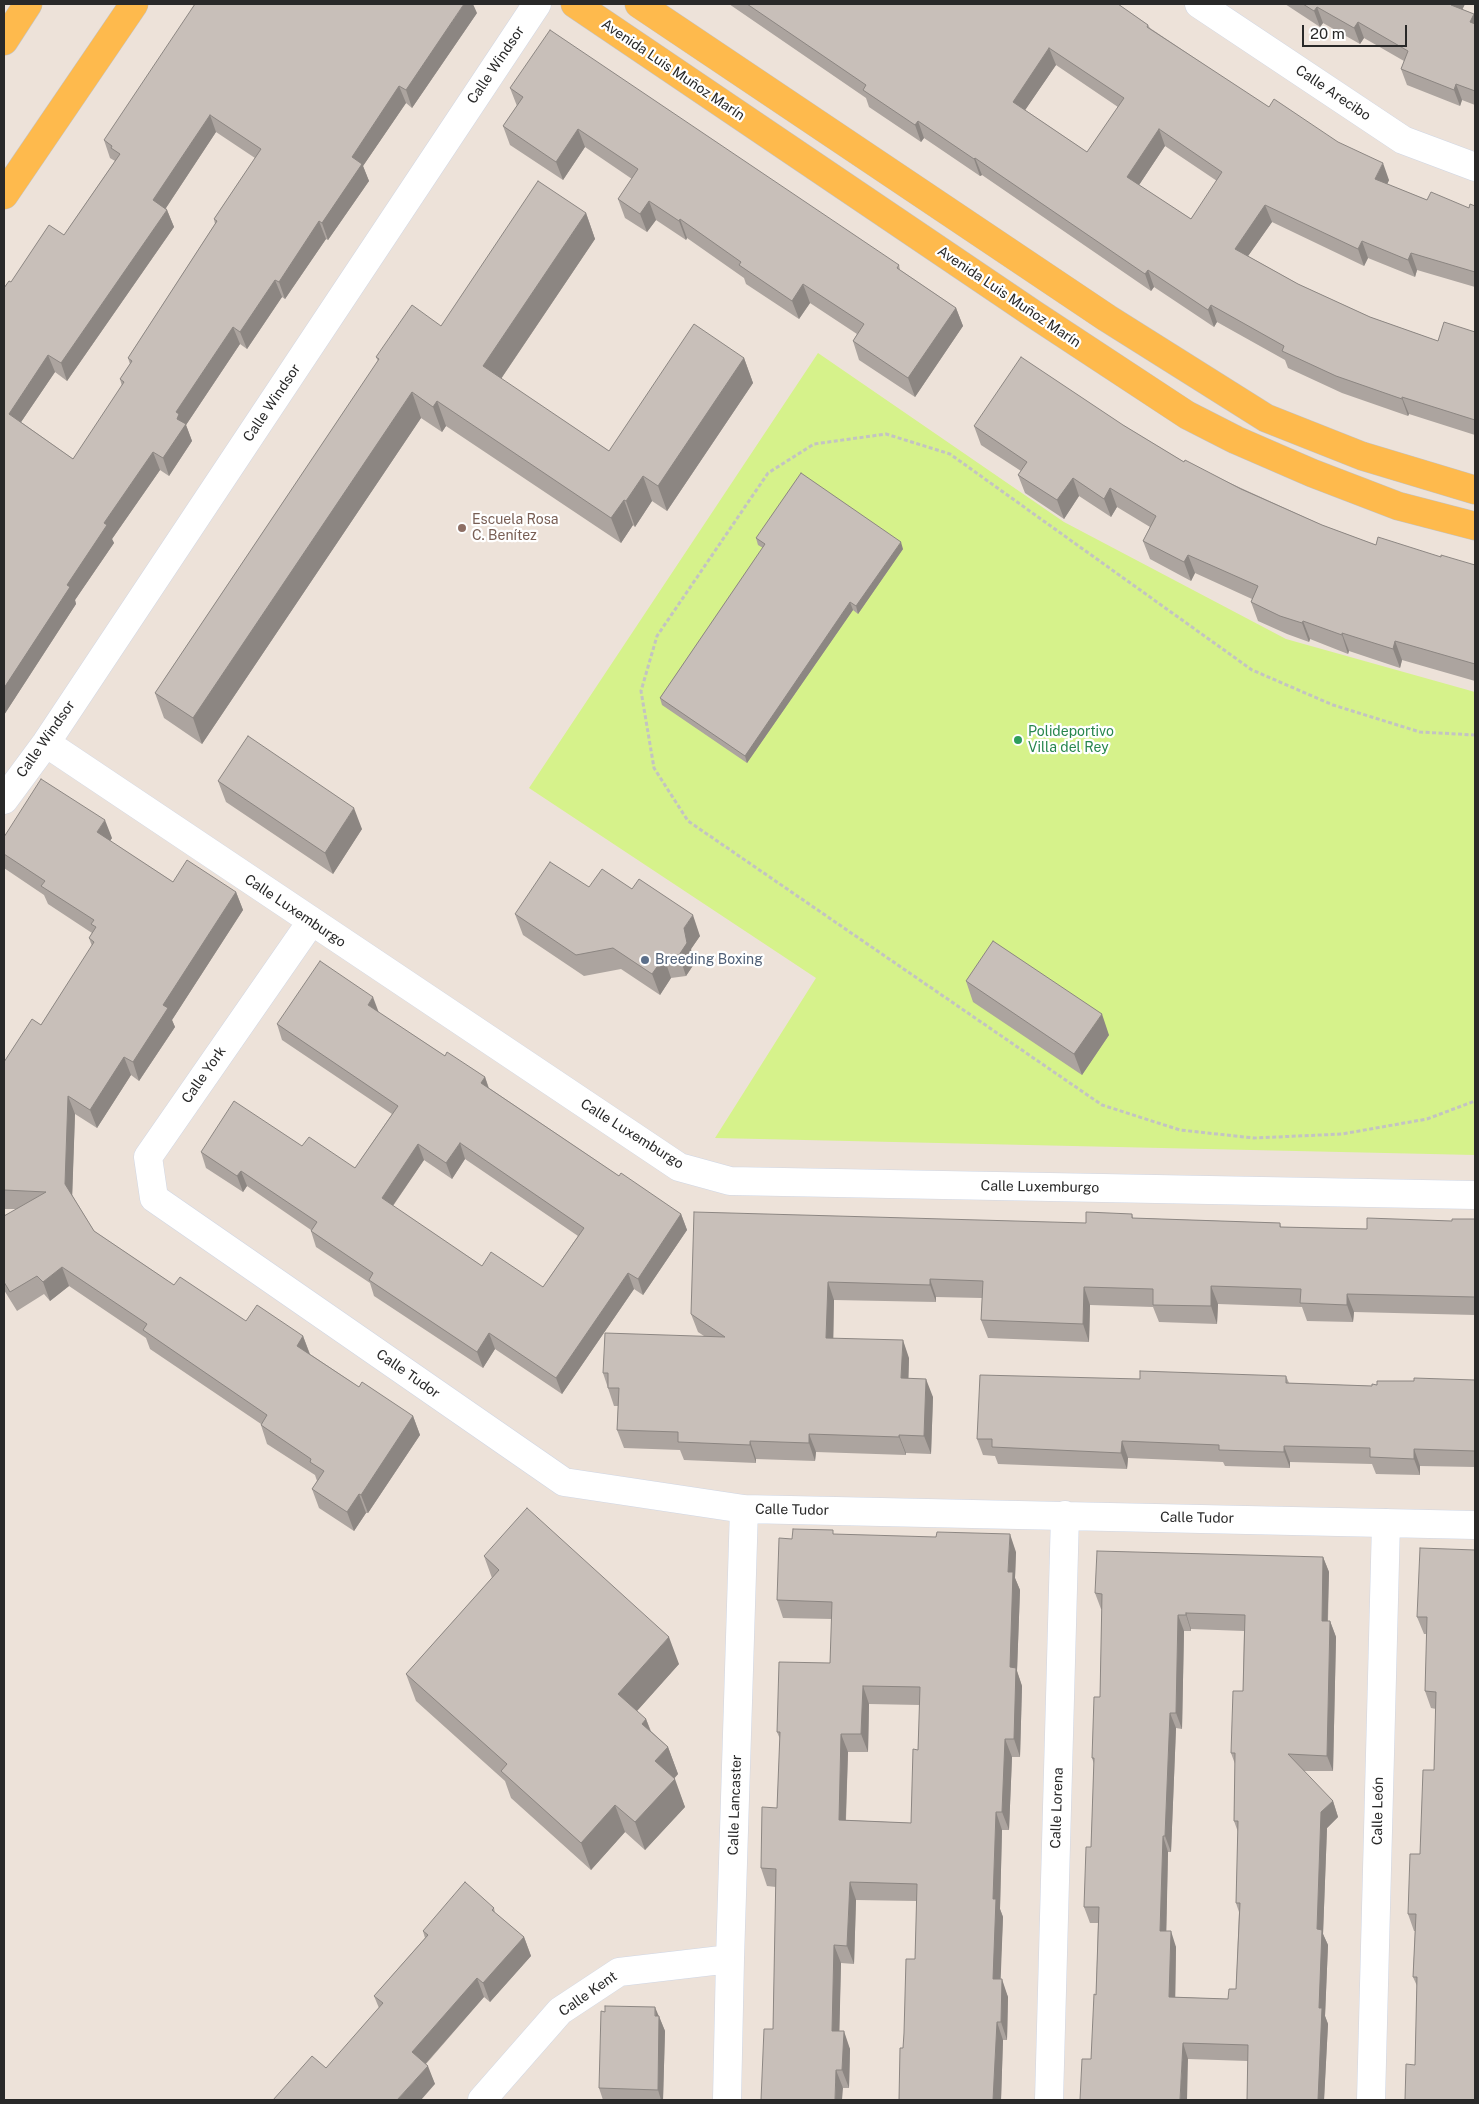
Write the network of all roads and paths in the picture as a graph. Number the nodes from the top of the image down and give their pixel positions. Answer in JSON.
{"nodes":[{"id":1,"x":28,"y":4,"type":"edge"},
{"id":2,"x":134,"y":4,"type":"edge"},
{"id":3,"x":537,"y":4,"type":"edge"},
{"id":4,"x":575,"y":4,"type":"edge"},
{"id":5,"x":639,"y":4,"type":"edge"},
{"id":6,"x":1199,"y":4,"type":"edge"},
{"id":7,"x":4,"y":41,"type":"edge"},
{"id":8,"x":1475,"y":167,"type":"edge"},
{"id":9,"x":4,"y":195,"type":"edge"},
{"id":10,"x":1475,"y":490,"type":"edge"},
{"id":11,"x":1475,"y":526,"type":"edge"},
{"id":12,"x":1475,"y":735,"type":"edge"},
{"id":13,"x":46,"y":743,"type":"junction"},
{"id":14,"x":4,"y":800,"type":"edge"},
{"id":15,"x":311,"y":922,"type":"junction"},
{"id":16,"x":1475,"y":1101,"type":"edge"},
{"id":17,"x":1475,"y":1195,"type":"edge"},
{"id":18,"x":191,"y":1224,"type":"joint"},
{"id":19,"x":744,"y":1509,"type":"junction"},
{"id":20,"x":1065,"y":1515,"type":"junction"},
{"id":21,"x":1386,"y":1523,"type":"junction"},
{"id":22,"x":1475,"y":1525,"type":"edge"},
{"id":23,"x":730,"y":1959,"type":"junction"},
{"id":24,"x":482,"y":2100,"type":"edge"},
{"id":25,"x":727,"y":2100,"type":"edge"},
{"id":26,"x":1049,"y":2100,"type":"edge"},
{"id":27,"x":1371,"y":2100,"type":"edge"}],
"edges":[{"from":1,"to":7,"type":"main road"},
{"from":2,"to":9,"type":"main road"},
{"from":3,"to":13,"type":"street","name":"Calle Windsor"},
{"from":4,"to":11,"type":"main road","name":"Avenida Luis Muñoz Marín"},
{"from":5,"to":10,"type":"main road"},
{"from":6,"to":8,"type":"street","name":"Calle Arecibo"},
{"from":12,"to":16,"type":"path"},
{"from":13,"to":14,"type":"street","name":"Calle Windsor"},
{"from":13,"to":15,"type":"street","name":"Calle Luxemburgo"},
{"from":15,"to":17,"type":"street","name":"Calle Luxemburgo"},
{"from":15,"to":18,"type":"street","name":"Calle York"},
{"from":18,"to":19,"type":"street","name":"Calle Tudor"},
{"from":19,"to":20,"type":"street","name":"Calle Tudor"},
{"from":19,"to":23,"type":"street","name":"Calle Lancaster"},
{"from":20,"to":21,"type":"street","name":"Calle Tudor"},
{"from":20,"to":26,"type":"street","name":"Calle Lorena"},
{"from":21,"to":22,"type":"street","name":"Calle Tudor"},
{"from":21,"to":27,"type":"street","name":"Calle León"},
{"from":23,"to":24,"type":"street","name":"Calle Kent"},
{"from":23,"to":25,"type":"street","name":"Calle Lancaster"}]}
